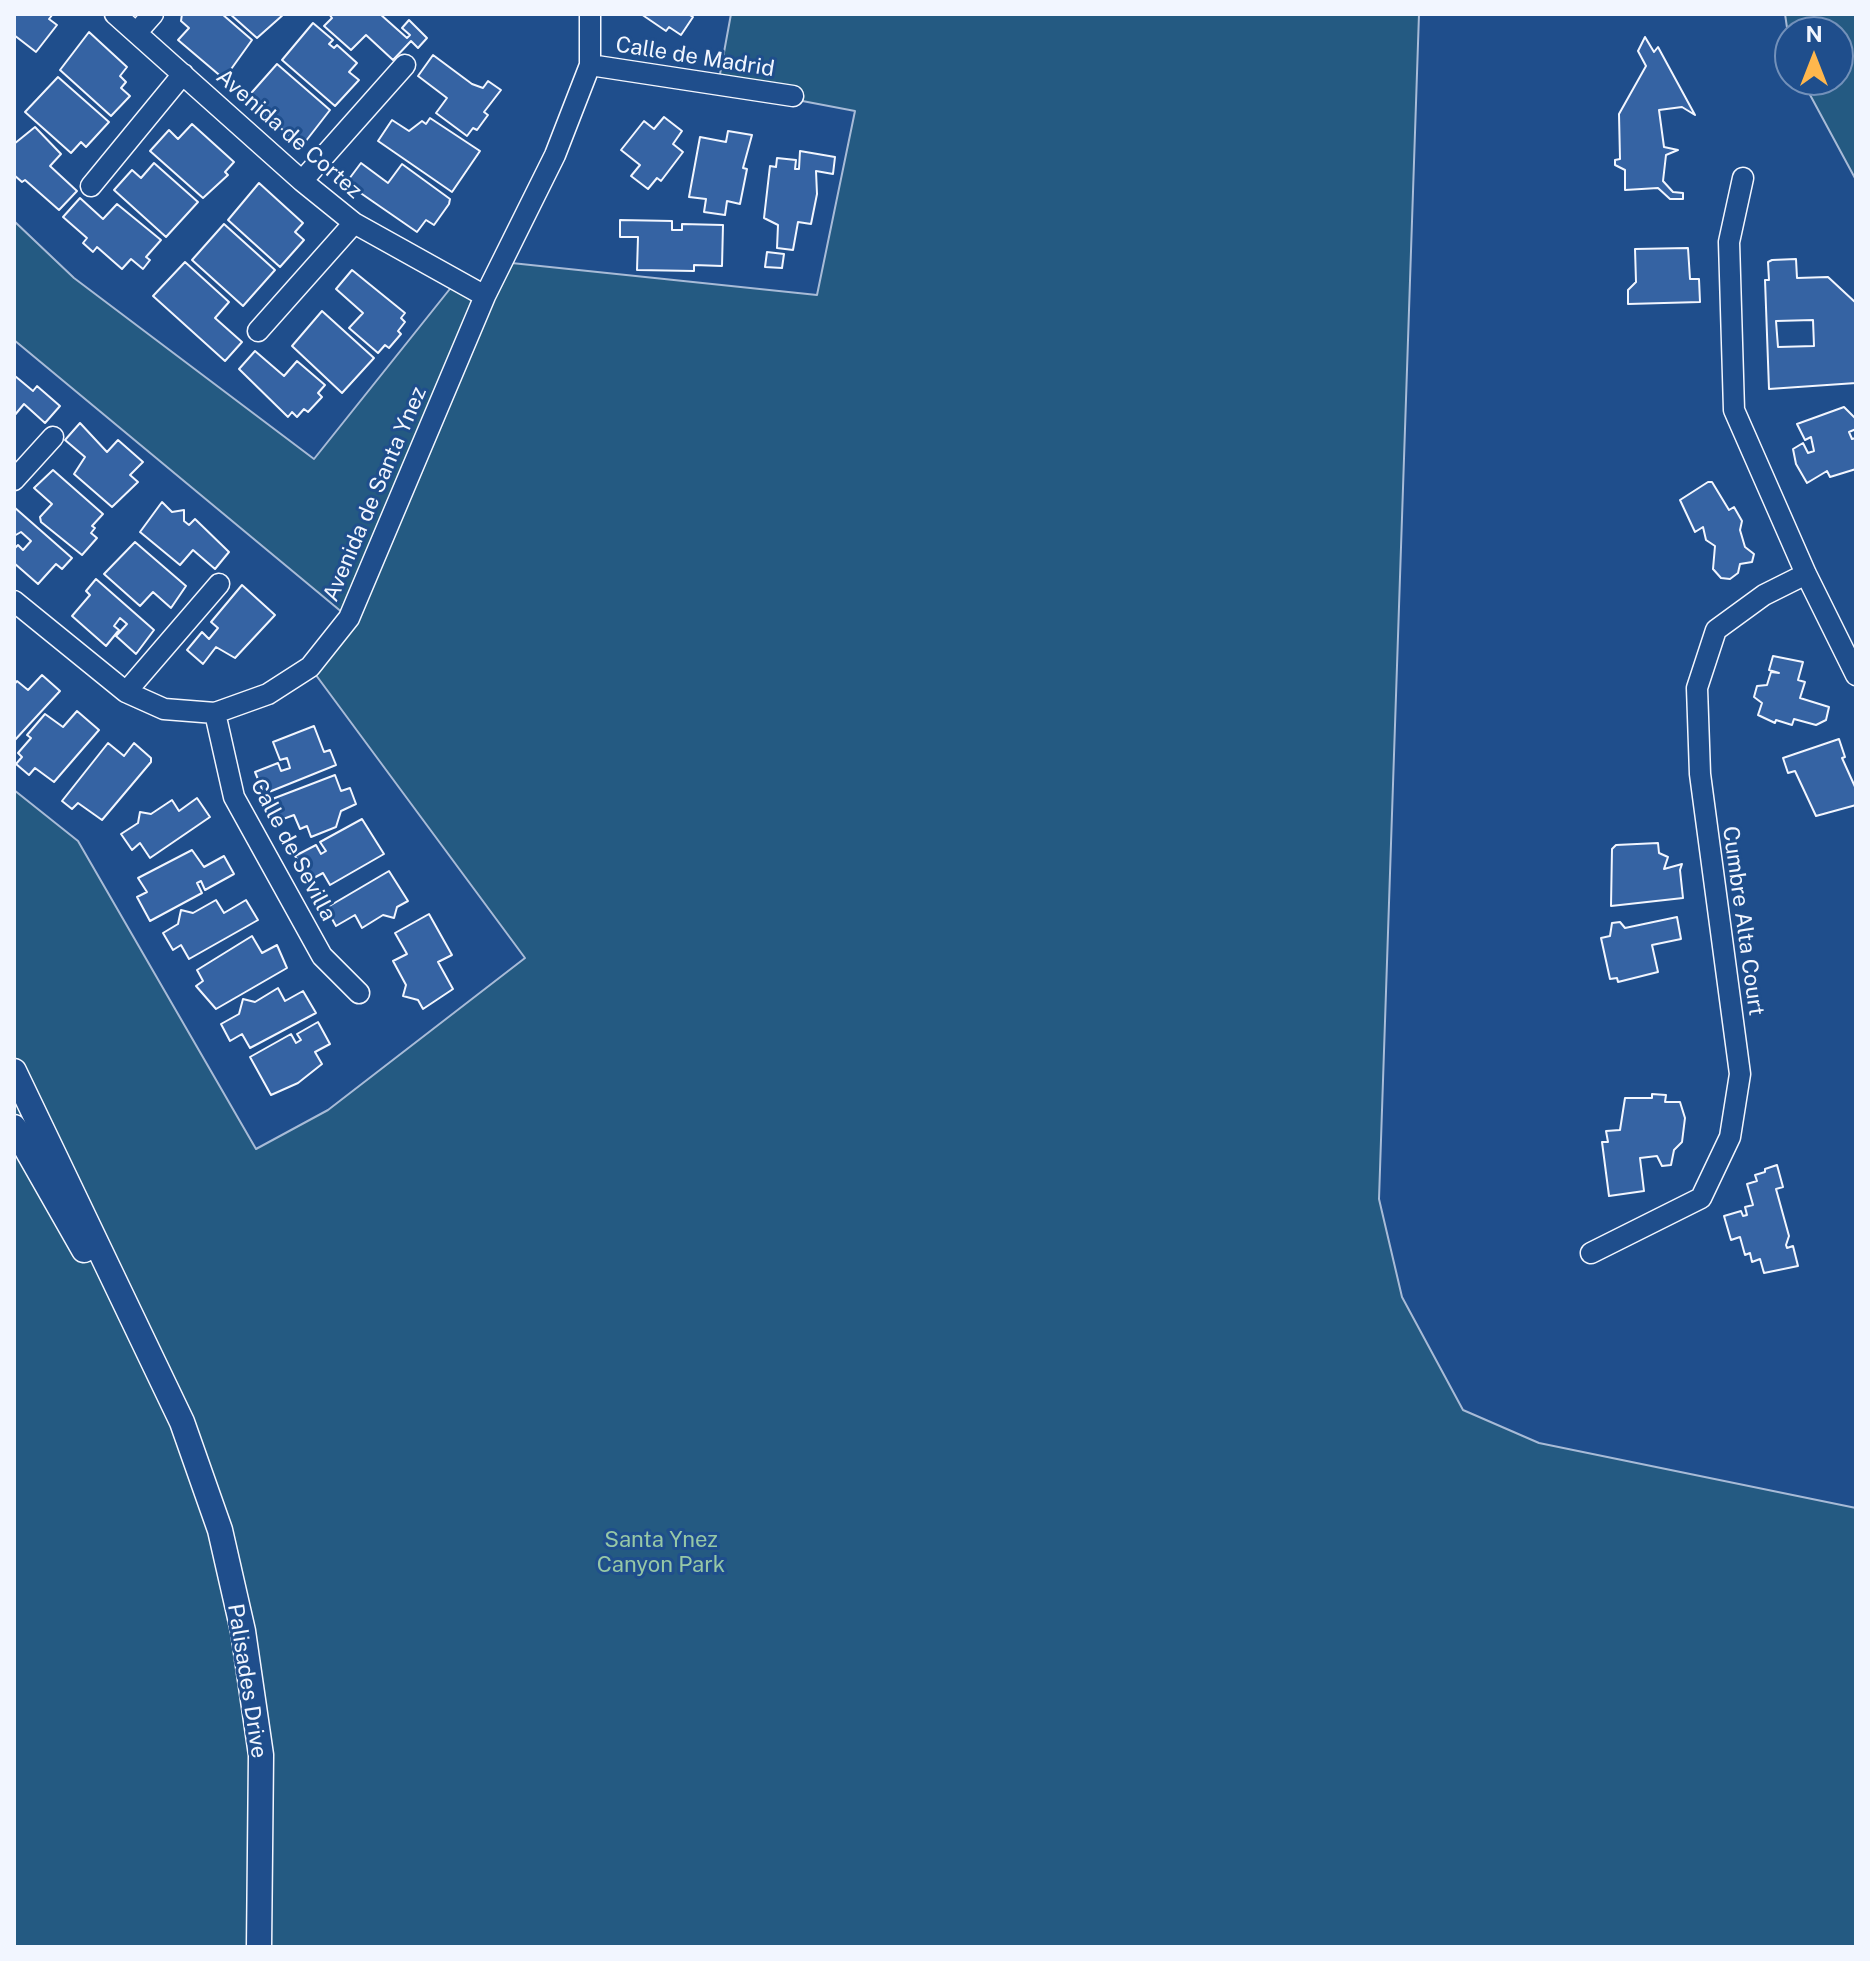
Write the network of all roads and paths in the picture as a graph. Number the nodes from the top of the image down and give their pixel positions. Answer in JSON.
{"nodes":[{"id":1,"x":115,"y":14,"type":"edge"},
{"id":2,"x":153,"y":14,"type":"edge"},
{"id":3,"x":590,"y":14,"type":"edge"},
{"id":4,"x":137,"y":32,"type":"junction"},
{"id":5,"x":405,"y":65,"type":"dead end"},
{"id":6,"x":590,"y":65,"type":"junction"},
{"id":7,"x":183,"y":74,"type":"junction"},
{"id":8,"x":793,"y":96,"type":"dead end"},
{"id":9,"x":1743,"y":178,"type":"dead end"},
{"id":10,"x":302,"y":181,"type":"junction"},
{"id":11,"x":91,"y":186,"type":"dead end"},
{"id":12,"x":354,"y":223,"type":"junction"},
{"id":13,"x":485,"y":296,"type":"junction"},
{"id":14,"x":258,"y":331,"type":"dead end"},
{"id":15,"x":53,"y":437,"type":"dead end"},
{"id":16,"x":14,"y":480,"type":"edge"},
{"id":17,"x":1806,"y":574,"type":"junction"},
{"id":18,"x":219,"y":584,"type":"dead end"},
{"id":19,"x":14,"y":601,"type":"edge"},
{"id":20,"x":1856,"y":675,"type":"edge"},
{"id":21,"x":126,"y":692,"type":"junction"},
{"id":22,"x":215,"y":713,"type":"junction"},
{"id":23,"x":359,"y":993,"type":"dead end"},
{"id":24,"x":14,"y":1071,"type":"edge"},
{"id":25,"x":14,"y":1127,"type":"edge"},
{"id":26,"x":1591,"y":1253,"type":"dead end"},
{"id":27,"x":182,"y":1422,"type":"junction"},
{"id":28,"x":259,"y":1947,"type":"edge"}],
"edges":[{"from":1,"to":4,"type":"street","name":"Avenida de Cortez"},
{"from":2,"to":4,"type":"street"},
{"from":3,"to":6,"type":"street","name":"Avenida de Santa Ynez"},
{"from":4,"to":7,"type":"street","name":"Avenida de Cortez"},
{"from":5,"to":10,"type":"street"},
{"from":6,"to":8,"type":"street","name":"Calle de Madrid"},
{"from":6,"to":13,"type":"street","name":"Avenida de Santa Ynez"},
{"from":7,"to":10,"type":"street","name":"Avenida de Cortez"},
{"from":7,"to":11,"type":"street"},
{"from":9,"to":17,"type":"street"},
{"from":10,"to":12,"type":"street","name":"Avenida de Cortez"},
{"from":12,"to":13,"type":"street","name":"Avenida de Cortez"},
{"from":12,"to":14,"type":"street"},
{"from":13,"to":22,"type":"street","name":"Avenida de Santa Ynez"},
{"from":15,"to":16,"type":"street"},
{"from":17,"to":20,"type":"street"},
{"from":17,"to":26,"type":"street","name":"Cumbre Alta Court"},
{"from":18,"to":21,"type":"street"},
{"from":19,"to":21,"type":"street","name":"Avenida de Santa Ynez"},
{"from":21,"to":22,"type":"street","name":"Avenida de Santa Ynez"},
{"from":22,"to":23,"type":"street","name":"Calle de Sevilla"},
{"from":24,"to":27,"type":"street","name":"Palisades Drive"},
{"from":25,"to":27,"type":"street","name":"Palisades Drive"},
{"from":27,"to":28,"type":"street","name":"Palisades Drive"}]}
